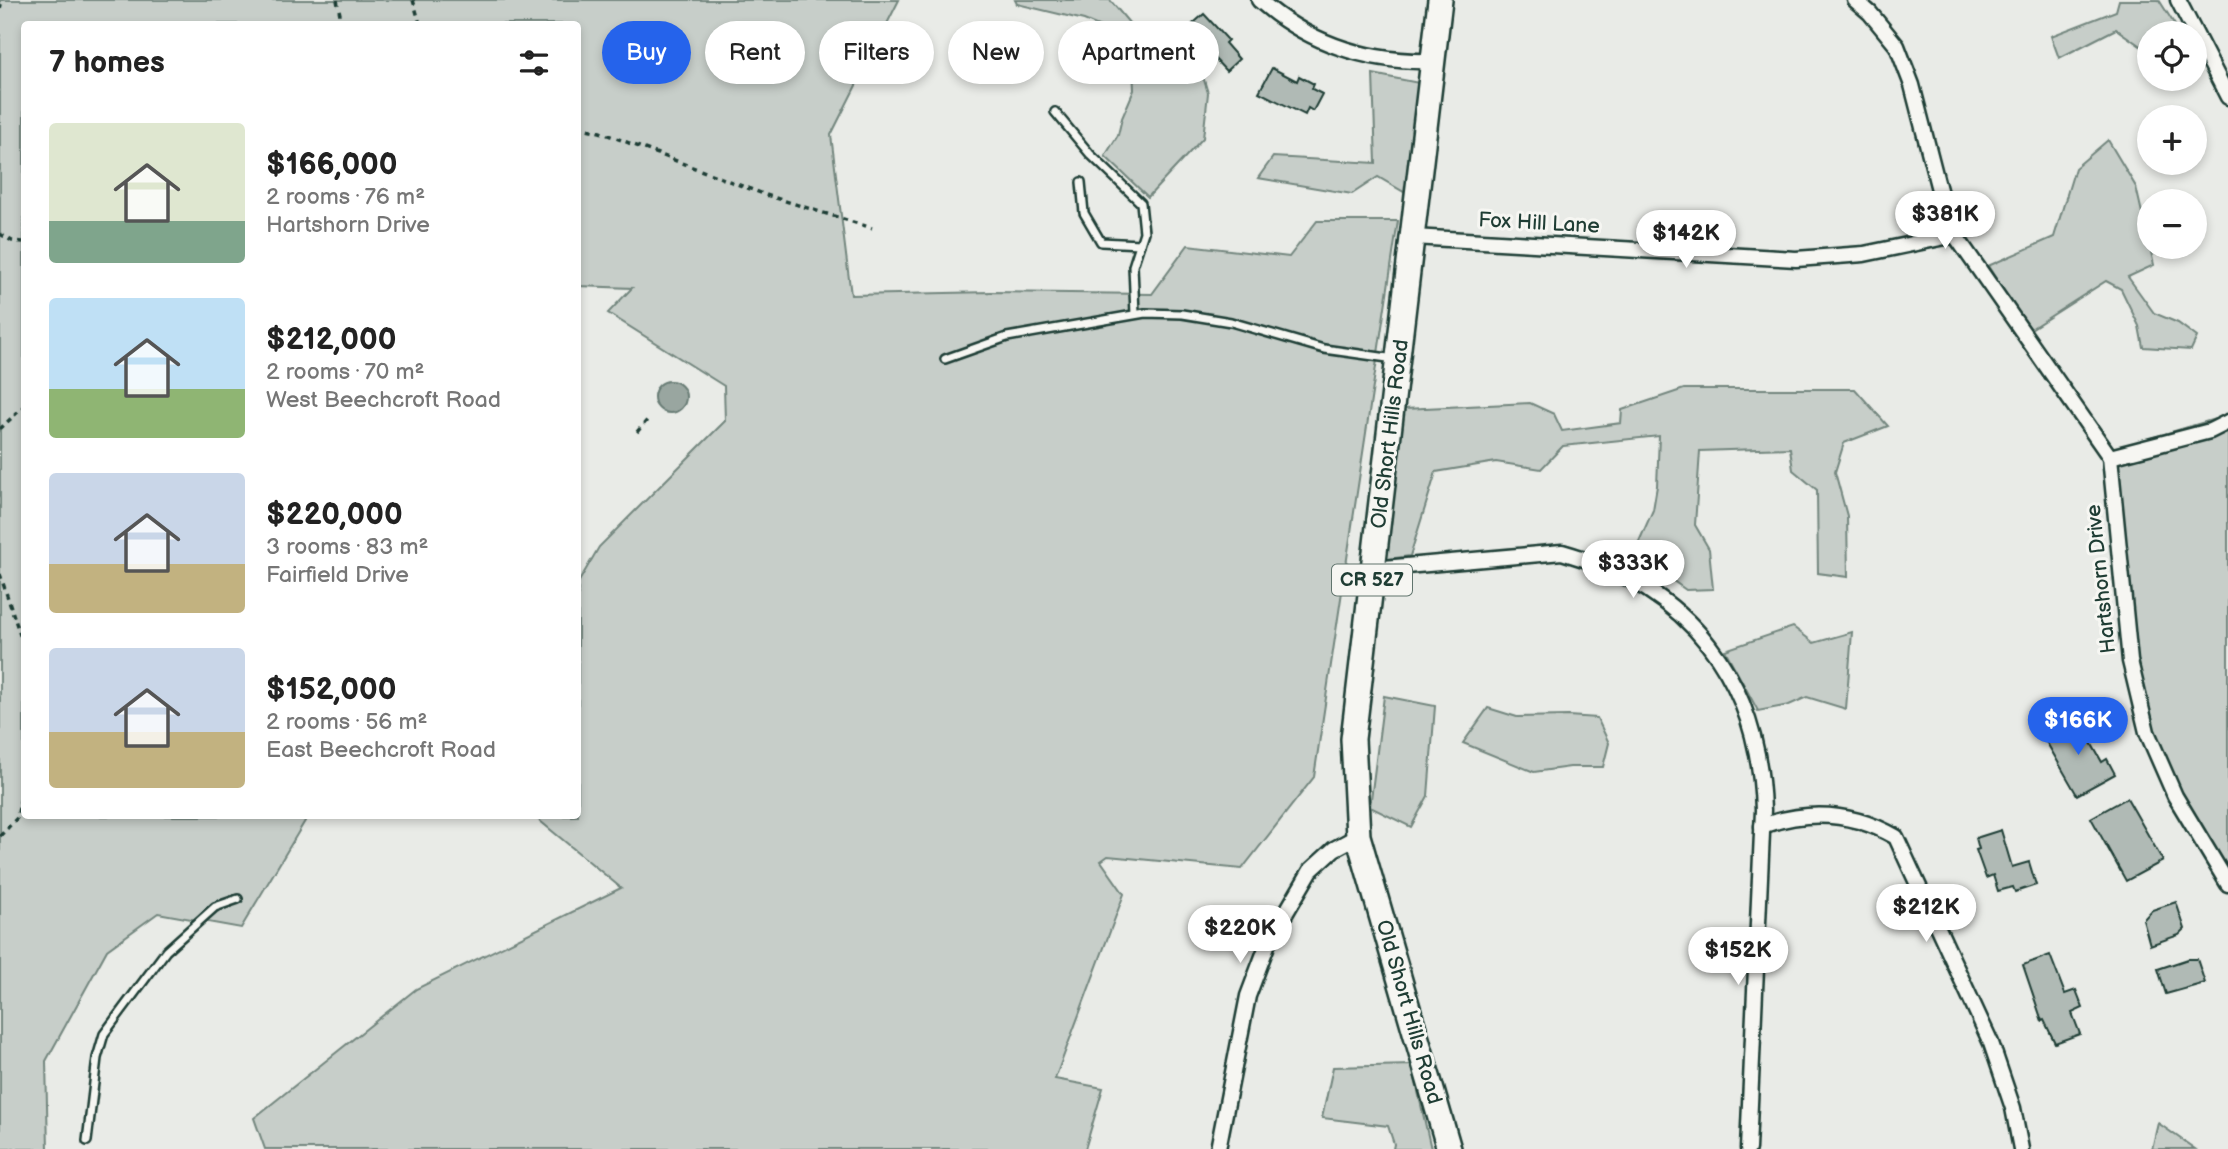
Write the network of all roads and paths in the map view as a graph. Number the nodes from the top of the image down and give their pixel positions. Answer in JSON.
{"nodes":[{"id":1,"x":2,"y":0,"type":"edge"},
{"id":2,"x":337,"y":0,"type":"edge"},
{"id":3,"x":413,"y":0,"type":"edge"},
{"id":4,"x":1259,"y":0,"type":"edge"},
{"id":5,"x":1440,"y":0,"type":"edge"},
{"id":6,"x":1855,"y":0,"type":"edge"},
{"id":7,"x":2178,"y":0,"type":"edge"},
{"id":8,"x":0,"y":9,"type":"edge"},
{"id":9,"x":341,"y":21,"type":"edge"},
{"id":10,"x":419,"y":21,"type":"edge"},
{"id":11,"x":1433,"y":61,"type":"junction"},
{"id":12,"x":2228,"y":97,"type":"edge"},
{"id":13,"x":1055,"y":112,"type":"dead end"},
{"id":14,"x":581,"y":128,"type":"edge"},
{"id":15,"x":1081,"y":182,"type":"dead end"},
{"id":16,"x":872,"y":228,"type":"dead end"},
{"id":17,"x":0,"y":234,"type":"edge"},
{"id":18,"x":1955,"y":235,"type":"junction"},
{"id":19,"x":1413,"y":237,"type":"junction"},
{"id":20,"x":21,"y":242,"type":"edge"},
{"id":21,"x":1140,"y":244,"type":"junction"},
{"id":22,"x":1135,"y":314,"type":"junction"},
{"id":23,"x":945,"y":359,"type":"dead end"},
{"id":24,"x":1399,"y":360,"type":"junction"},
{"id":25,"x":21,"y":409,"type":"edge"},
{"id":26,"x":649,"y":418,"type":"dead end"},
{"id":27,"x":2228,"y":422,"type":"edge"},
{"id":28,"x":0,"y":429,"type":"edge"},
{"id":29,"x":637,"y":432,"type":"dead end"},
{"id":30,"x":2110,"y":457,"type":"junction"},
{"id":31,"x":1373,"y":569,"type":"junction"},
{"id":32,"x":0,"y":574,"type":"edge"},
{"id":33,"x":21,"y":638,"type":"edge"},
{"id":34,"x":21,"y":797,"type":"edge"},
{"id":35,"x":1762,"y":826,"type":"junction"},
{"id":36,"x":0,"y":836,"type":"edge"},
{"id":37,"x":1358,"y":836,"type":"junction"},
{"id":38,"x":2228,"y":884,"type":"edge"},
{"id":39,"x":239,"y":899,"type":"dead end"},
{"id":40,"x":87,"y":1140,"type":"dead end"},
{"id":41,"x":1217,"y":1149,"type":"edge"},
{"id":42,"x":1449,"y":1149,"type":"edge"},
{"id":43,"x":1748,"y":1149,"type":"edge"},
{"id":44,"x":2021,"y":1149,"type":"edge"}],
"edges":[{"from":1,"to":8,"type":"path"},
{"from":2,"to":9,"type":"path"},
{"from":3,"to":10,"type":"path"},
{"from":4,"to":11,"type":"street"},
{"from":5,"to":11,"type":"main road","name":"Old Short Hills Road","number":"CR 527"},
{"from":6,"to":18,"type":"street"},
{"from":7,"to":12,"type":"street"},
{"from":11,"to":19,"type":"main road","name":"Old Short Hills Road","number":"CR 527"},
{"from":13,"to":21,"type":"lane"},
{"from":14,"to":16,"type":"path"},
{"from":15,"to":21,"type":"lane"},
{"from":17,"to":20,"type":"path"},
{"from":18,"to":19,"type":"street","name":"Fox Hill Lane"},
{"from":18,"to":30,"type":"street"},
{"from":19,"to":24,"type":"main road","name":"Old Short Hills Road","number":"CR 527"},
{"from":21,"to":22,"type":"lane"},
{"from":22,"to":23,"type":"lane"},
{"from":22,"to":24,"type":"lane"},
{"from":24,"to":31,"type":"main road","name":"Old Short Hills Road","number":"CR 527"},
{"from":25,"to":28,"type":"path"},
{"from":26,"to":29,"type":"path"},
{"from":27,"to":30,"type":"street"},
{"from":30,"to":38,"type":"street","name":"Hartshorn Drive"},
{"from":31,"to":35,"type":"street"},
{"from":31,"to":37,"type":"main road","name":"Old Short Hills Road","number":"CR 527"},
{"from":32,"to":33,"type":"path"},
{"from":34,"to":36,"type":"path"},
{"from":35,"to":43,"type":"street"},
{"from":35,"to":44,"type":"street"},
{"from":37,"to":41,"type":"street"},
{"from":37,"to":42,"type":"main road","name":"Old Short Hills Road","number":"CR 527"},
{"from":39,"to":40,"type":"lane"}]}
